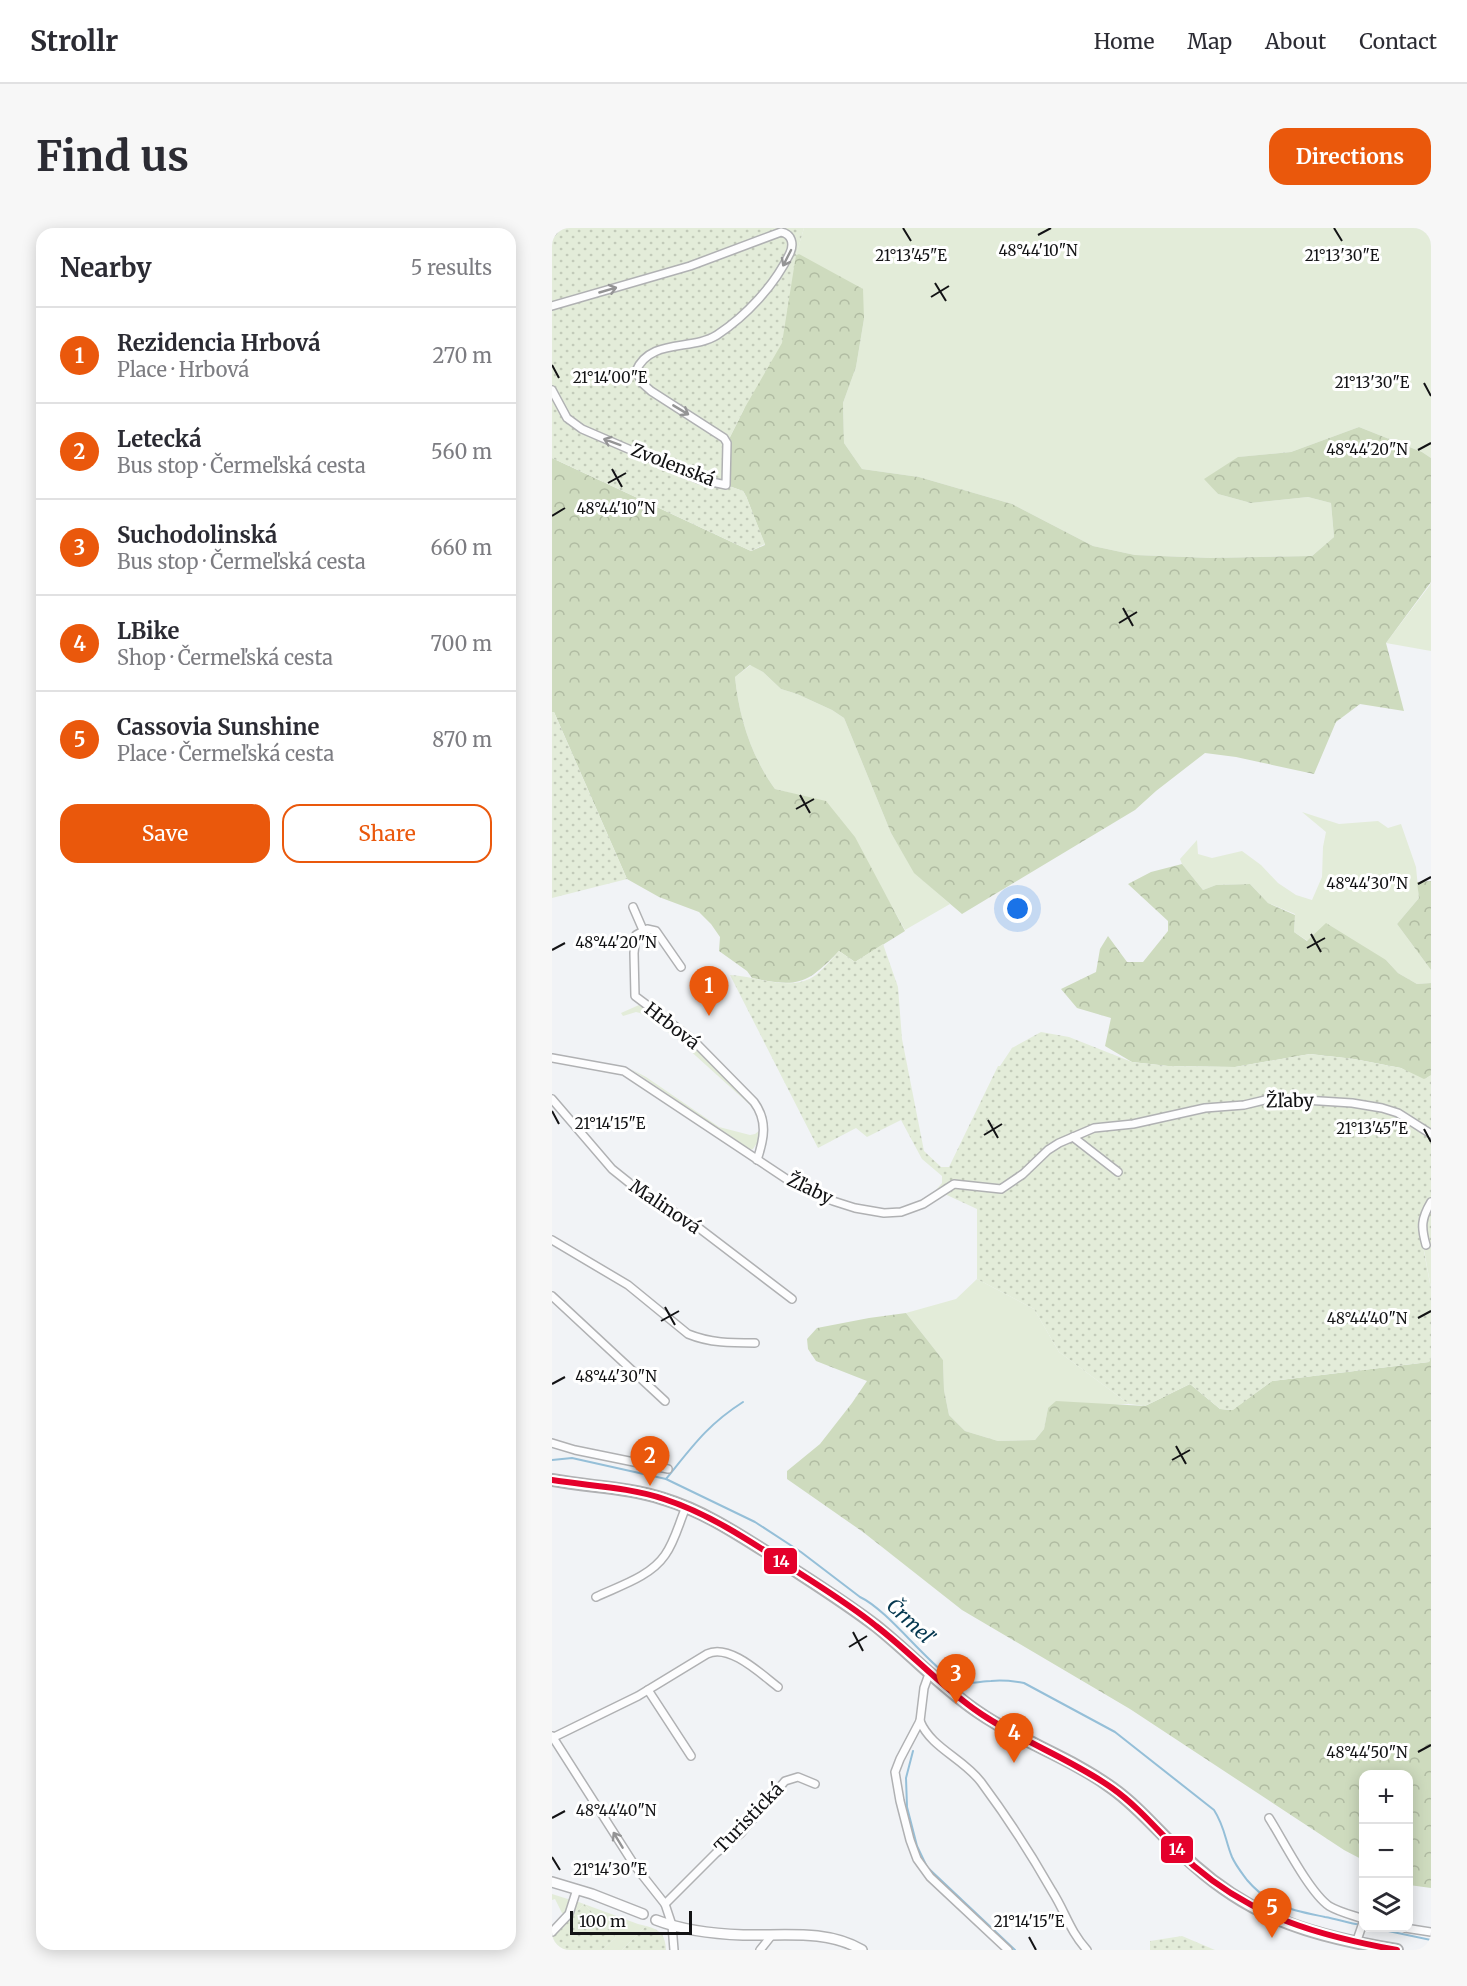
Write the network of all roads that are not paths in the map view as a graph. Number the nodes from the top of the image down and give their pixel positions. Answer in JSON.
{"nodes":[{"id":1,"x":555,"y":228,"type":"edge"},
{"id":2,"x":552,"y":232,"type":"edge"},
{"id":3,"x":552,"y":306,"type":"edge"},
{"id":4,"x":552,"y":390,"type":"edge"},
{"id":5,"x":633,"y":907,"type":"dead end"},
{"id":6,"x":643,"y":930,"type":"junction"},
{"id":7,"x":681,"y":967,"type":"dead end"},
{"id":8,"x":552,"y":1058,"type":"edge"},
{"id":9,"x":552,"y":1099,"type":"edge"},
{"id":10,"x":1431,"y":1134,"type":"edge"},
{"id":11,"x":1073,"y":1137,"type":"junction"},
{"id":12,"x":757,"y":1160,"type":"junction"},
{"id":13,"x":1118,"y":1173,"type":"dead end"},
{"id":14,"x":1431,"y":1202,"type":"edge"},
{"id":15,"x":552,"y":1239,"type":"edge"},
{"id":16,"x":1426,"y":1245,"type":"dead end"},
{"id":17,"x":552,"y":1296,"type":"edge"},
{"id":18,"x":792,"y":1299,"type":"dead end"},
{"id":19,"x":755,"y":1343,"type":"dead end"},
{"id":20,"x":665,"y":1401,"type":"dead end"},
{"id":21,"x":552,"y":1443,"type":"edge"},
{"id":22,"x":668,"y":1469,"type":"dead end"},
{"id":23,"x":554,"y":1484,"type":"edge"},
{"id":24,"x":686,"y":1507,"type":"junction"},
{"id":25,"x":596,"y":1597,"type":"dead end"},
{"id":26,"x":929,"y":1674,"type":"junction"},
{"id":27,"x":778,"y":1687,"type":"dead end"},
{"id":28,"x":648,"y":1690,"type":"junction"},
{"id":29,"x":920,"y":1721,"type":"junction"},
{"id":30,"x":552,"y":1738,"type":"edge"},
{"id":31,"x":691,"y":1756,"type":"dead end"},
{"id":32,"x":815,"y":1784,"type":"dead end"},
{"id":33,"x":1269,"y":1818,"type":"dead end"},
{"id":34,"x":552,"y":1882,"type":"edge"},
{"id":35,"x":577,"y":1889,"type":"junction"},
{"id":36,"x":665,"y":1904,"type":"junction"},
{"id":37,"x":642,"y":1914,"type":"dead end"},
{"id":38,"x":656,"y":1920,"type":"dead end"},
{"id":39,"x":1359,"y":1921,"type":"edge"},
{"id":40,"x":672,"y":1925,"type":"junction"},
{"id":41,"x":1413,"y":1929,"type":"edge"},
{"id":42,"x":552,"y":1932,"type":"edge"},
{"id":43,"x":1359,"y":1932,"type":"edge"},
{"id":44,"x":1431,"y":1932,"type":"edge"},
{"id":45,"x":772,"y":1935,"type":"junction"},
{"id":46,"x":1356,"y":1943,"type":"junction"},
{"id":47,"x":674,"y":1950,"type":"edge"},
{"id":48,"x":760,"y":1950,"type":"edge"},
{"id":49,"x":862,"y":1950,"type":"edge"},
{"id":50,"x":1008,"y":1950,"type":"edge"},
{"id":51,"x":1087,"y":1950,"type":"edge"},
{"id":52,"x":1397,"y":1950,"type":"edge"}],
"edges":[{"from":1,"to":2,"type":"street"},
{"from":3,"to":4,"type":"street","name":"Zvolenská","one_way":true},
{"from":5,"to":6,"type":"street"},
{"from":6,"to":7,"type":"street"},
{"from":6,"to":12,"type":"street","name":"Hrbová"},
{"from":8,"to":12,"type":"street","name":"Žľaby"},
{"from":9,"to":18,"type":"street","name":"Malinová"},
{"from":10,"to":11,"type":"street","name":"Žľaby"},
{"from":11,"to":12,"type":"street","name":"Žľaby"},
{"from":11,"to":13,"type":"street"},
{"from":14,"to":16,"type":"street"},
{"from":15,"to":19,"type":"street"},
{"from":17,"to":20,"type":"street"},
{"from":21,"to":22,"type":"street"},
{"from":23,"to":24,"type":"main road"},
{"from":24,"to":25,"type":"street"},
{"from":24,"to":26,"type":"main road"},
{"from":26,"to":29,"type":"street"},
{"from":26,"to":46,"type":"main road"},
{"from":27,"to":28,"type":"street"},
{"from":28,"to":30,"type":"street"},
{"from":28,"to":31,"type":"street"},
{"from":29,"to":50,"type":"street"},
{"from":29,"to":51,"type":"street"},
{"from":36,"to":30,"type":"street","one_way":true},
{"from":32,"to":36,"type":"street","name":"Turistická"},
{"from":33,"to":39,"type":"street"},
{"from":34,"to":35,"type":"street"},
{"from":35,"to":37,"type":"street"},
{"from":35,"to":42,"type":"street"},
{"from":36,"to":40,"type":"street"},
{"from":38,"to":40,"type":"street"},
{"from":40,"to":45,"type":"street"},
{"from":40,"to":47,"type":"street"},
{"from":41,"to":44,"type":"street"},
{"from":43,"to":46,"type":"street"},
{"from":45,"to":48,"type":"street"},
{"from":45,"to":49,"type":"street"},
{"from":46,"to":52,"type":"main road"}]}
